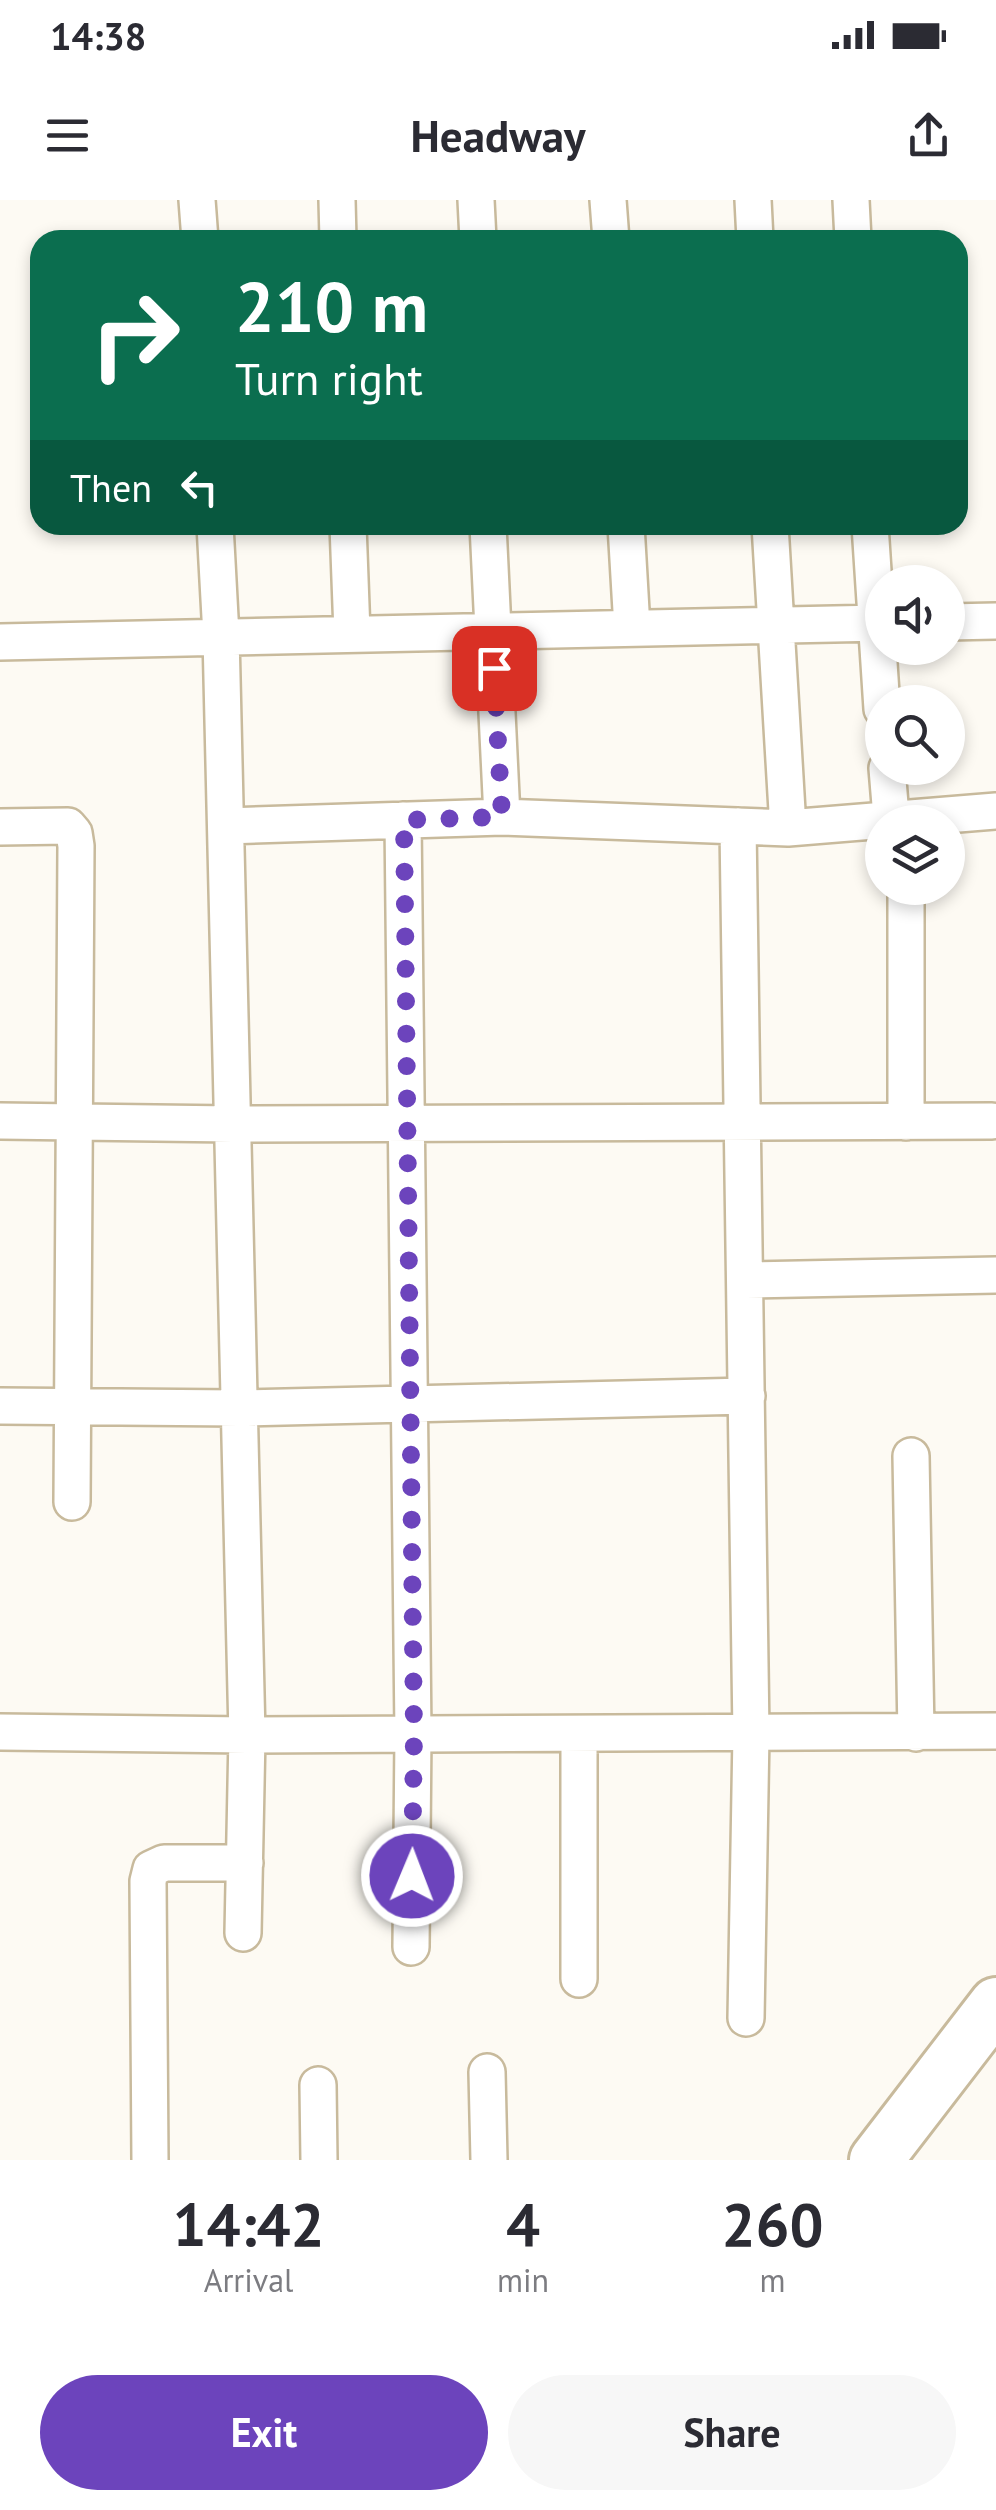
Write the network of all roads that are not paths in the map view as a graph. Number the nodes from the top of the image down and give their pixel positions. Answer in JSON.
{"nodes":[{"id":1,"x":198,"y":200,"type":"edge"},
{"id":2,"x":337,"y":200,"type":"edge"},
{"id":3,"x":476,"y":200,"type":"edge"},
{"id":4,"x":608,"y":200,"type":"edge"},
{"id":5,"x":753,"y":200,"type":"edge"},
{"id":6,"x":851,"y":200,"type":"edge"},
{"id":7,"x":200,"y":230,"type":"edge"},
{"id":8,"x":338,"y":230,"type":"edge"},
{"id":9,"x":478,"y":230,"type":"edge"},
{"id":10,"x":610,"y":230,"type":"edge"},
{"id":11,"x":754,"y":230,"type":"edge"},
{"id":12,"x":853,"y":230,"type":"edge"},
{"id":13,"x":216,"y":535,"type":"edge"},
{"id":14,"x":348,"y":535,"type":"edge"},
{"id":15,"x":488,"y":535,"type":"edge"},
{"id":16,"x":627,"y":535,"type":"edge"},
{"id":17,"x":771,"y":535,"type":"edge"},
{"id":18,"x":871,"y":535,"type":"edge"},
{"id":19,"x":874,"y":565,"type":"edge"},
{"id":20,"x":996,"y":621,"type":"edge"},
{"id":21,"x":965,"y":622,"type":"edge"},
{"id":22,"x":865,"y":623,"type":"edge"},
{"id":23,"x":776,"y":625,"type":"junction"},
{"id":24,"x":632,"y":628,"type":"junction"},
{"id":25,"x":492,"y":630,"type":"junction"},
{"id":26,"x":352,"y":633,"type":"junction"},
{"id":27,"x":221,"y":636,"type":"junction"},
{"id":28,"x":0,"y":642,"type":"edge"},
{"id":29,"x":996,"y":811,"type":"edge"},
{"id":30,"x":965,"y":814,"type":"edge"},
{"id":31,"x":502,"y":817,"type":"junction"},
{"id":32,"x":404,"y":820,"type":"junction"},
{"id":33,"x":865,"y":822,"type":"edge"},
{"id":34,"x":0,"y":826,"type":"edge"},
{"id":35,"x":226,"y":826,"type":"junction"},
{"id":36,"x":738,"y":826,"type":"junction"},
{"id":37,"x":788,"y":828,"type":"junction"},
{"id":38,"x":906,"y":905,"type":"edge"},
{"id":39,"x":992,"y":1120,"type":"dead end"},
{"id":40,"x":0,"y":1122,"type":"edge"},
{"id":41,"x":72,"y":1122,"type":"junction"},
{"id":42,"x":407,"y":1122,"type":"junction"},
{"id":43,"x":906,"y":1122,"type":"junction"},
{"id":44,"x":744,"y":1123,"type":"junction"},
{"id":45,"x":233,"y":1124,"type":"junction"},
{"id":46,"x":996,"y":1275,"type":"edge"},
{"id":47,"x":746,"y":1280,"type":"junction"},
{"id":48,"x":747,"y":1396,"type":"junction"},
{"id":49,"x":0,"y":1406,"type":"edge"},
{"id":50,"x":410,"y":1406,"type":"junction"},
{"id":51,"x":72,"y":1408,"type":"junction"},
{"id":52,"x":239,"y":1408,"type":"junction"},
{"id":53,"x":912,"y":1456,"type":"dead end"},
{"id":54,"x":72,"y":1502,"type":"dead end"},
{"id":55,"x":996,"y":1731,"type":"edge"},
{"id":56,"x":0,"y":1732,"type":"edge"},
{"id":57,"x":916,"y":1733,"type":"junction"},
{"id":58,"x":414,"y":1734,"type":"junction"},
{"id":59,"x":579,"y":1734,"type":"junction"},
{"id":60,"x":751,"y":1734,"type":"junction"},
{"id":61,"x":247,"y":1735,"type":"junction"},
{"id":62,"x":244,"y":1863,"type":"junction"},
{"id":63,"x":243,"y":1933,"type":"dead end"},
{"id":64,"x":411,"y":1947,"type":"dead end"},
{"id":65,"x":579,"y":1979,"type":"dead end"},
{"id":66,"x":746,"y":2018,"type":"dead end"},
{"id":67,"x":992,"y":2032,"type":"edge"},
{"id":68,"x":487,"y":2072,"type":"dead end"},
{"id":69,"x":318,"y":2085,"type":"dead end"},
{"id":70,"x":150,"y":2160,"type":"edge"},
{"id":71,"x":319,"y":2160,"type":"edge"},
{"id":72,"x":489,"y":2160,"type":"edge"},
{"id":73,"x":876,"y":2160,"type":"edge"},
{"id":74,"x":916,"y":2160,"type":"edge"}],
"edges":[{"from":1,"to":7,"type":"street"},
{"from":2,"to":8,"type":"street"},
{"from":3,"to":9,"type":"street"},
{"from":4,"to":10,"type":"street"},
{"from":5,"to":11,"type":"street"},
{"from":6,"to":12,"type":"street"},
{"from":13,"to":27,"type":"street"},
{"from":14,"to":26,"type":"street"},
{"from":15,"to":25,"type":"street"},
{"from":16,"to":24,"type":"street"},
{"from":17,"to":23,"type":"street"},
{"from":18,"to":19,"type":"street"},
{"from":20,"to":21,"type":"street"},
{"from":22,"to":23,"type":"street"},
{"from":23,"to":24,"type":"street"},
{"from":23,"to":37,"type":"street"},
{"from":24,"to":25,"type":"street"},
{"from":25,"to":26,"type":"street"},
{"from":25,"to":31,"type":"street"},
{"from":26,"to":27,"type":"street"},
{"from":27,"to":28,"type":"street"},
{"from":27,"to":35,"type":"street"},
{"from":29,"to":30,"type":"street"},
{"from":31,"to":32,"type":"street"},
{"from":31,"to":36,"type":"street"},
{"from":32,"to":35,"type":"street"},
{"from":32,"to":42,"type":"street"},
{"from":33,"to":37,"type":"street"},
{"from":34,"to":41,"type":"street"},
{"from":35,"to":45,"type":"street"},
{"from":36,"to":37,"type":"street"},
{"from":36,"to":44,"type":"street"},
{"from":38,"to":43,"type":"street"},
{"from":39,"to":43,"type":"street"},
{"from":40,"to":41,"type":"street"},
{"from":41,"to":45,"type":"street"},
{"from":41,"to":51,"type":"street"},
{"from":42,"to":44,"type":"street"},
{"from":42,"to":45,"type":"street"},
{"from":42,"to":50,"type":"street"},
{"from":43,"to":44,"type":"street"},
{"from":44,"to":47,"type":"street"},
{"from":45,"to":52,"type":"street"},
{"from":46,"to":47,"type":"street"},
{"from":47,"to":48,"type":"street"},
{"from":48,"to":50,"type":"street"},
{"from":48,"to":60,"type":"street"},
{"from":49,"to":51,"type":"street"},
{"from":50,"to":52,"type":"street"},
{"from":50,"to":58,"type":"street"},
{"from":51,"to":52,"type":"street"},
{"from":51,"to":54,"type":"street"},
{"from":52,"to":61,"type":"street"},
{"from":53,"to":57,"type":"street"},
{"from":55,"to":57,"type":"street"},
{"from":56,"to":61,"type":"street"},
{"from":57,"to":60,"type":"street"},
{"from":58,"to":59,"type":"street"},
{"from":58,"to":61,"type":"street"},
{"from":58,"to":64,"type":"street"},
{"from":59,"to":60,"type":"street"},
{"from":59,"to":65,"type":"street"},
{"from":60,"to":66,"type":"street"},
{"from":61,"to":62,"type":"street"},
{"from":62,"to":63,"type":"street"},
{"from":62,"to":70,"type":"street"},
{"from":67,"to":73,"type":"main road"},
{"from":67,"to":74,"type":"main road"},
{"from":68,"to":72,"type":"street"},
{"from":69,"to":71,"type":"street"}]}
